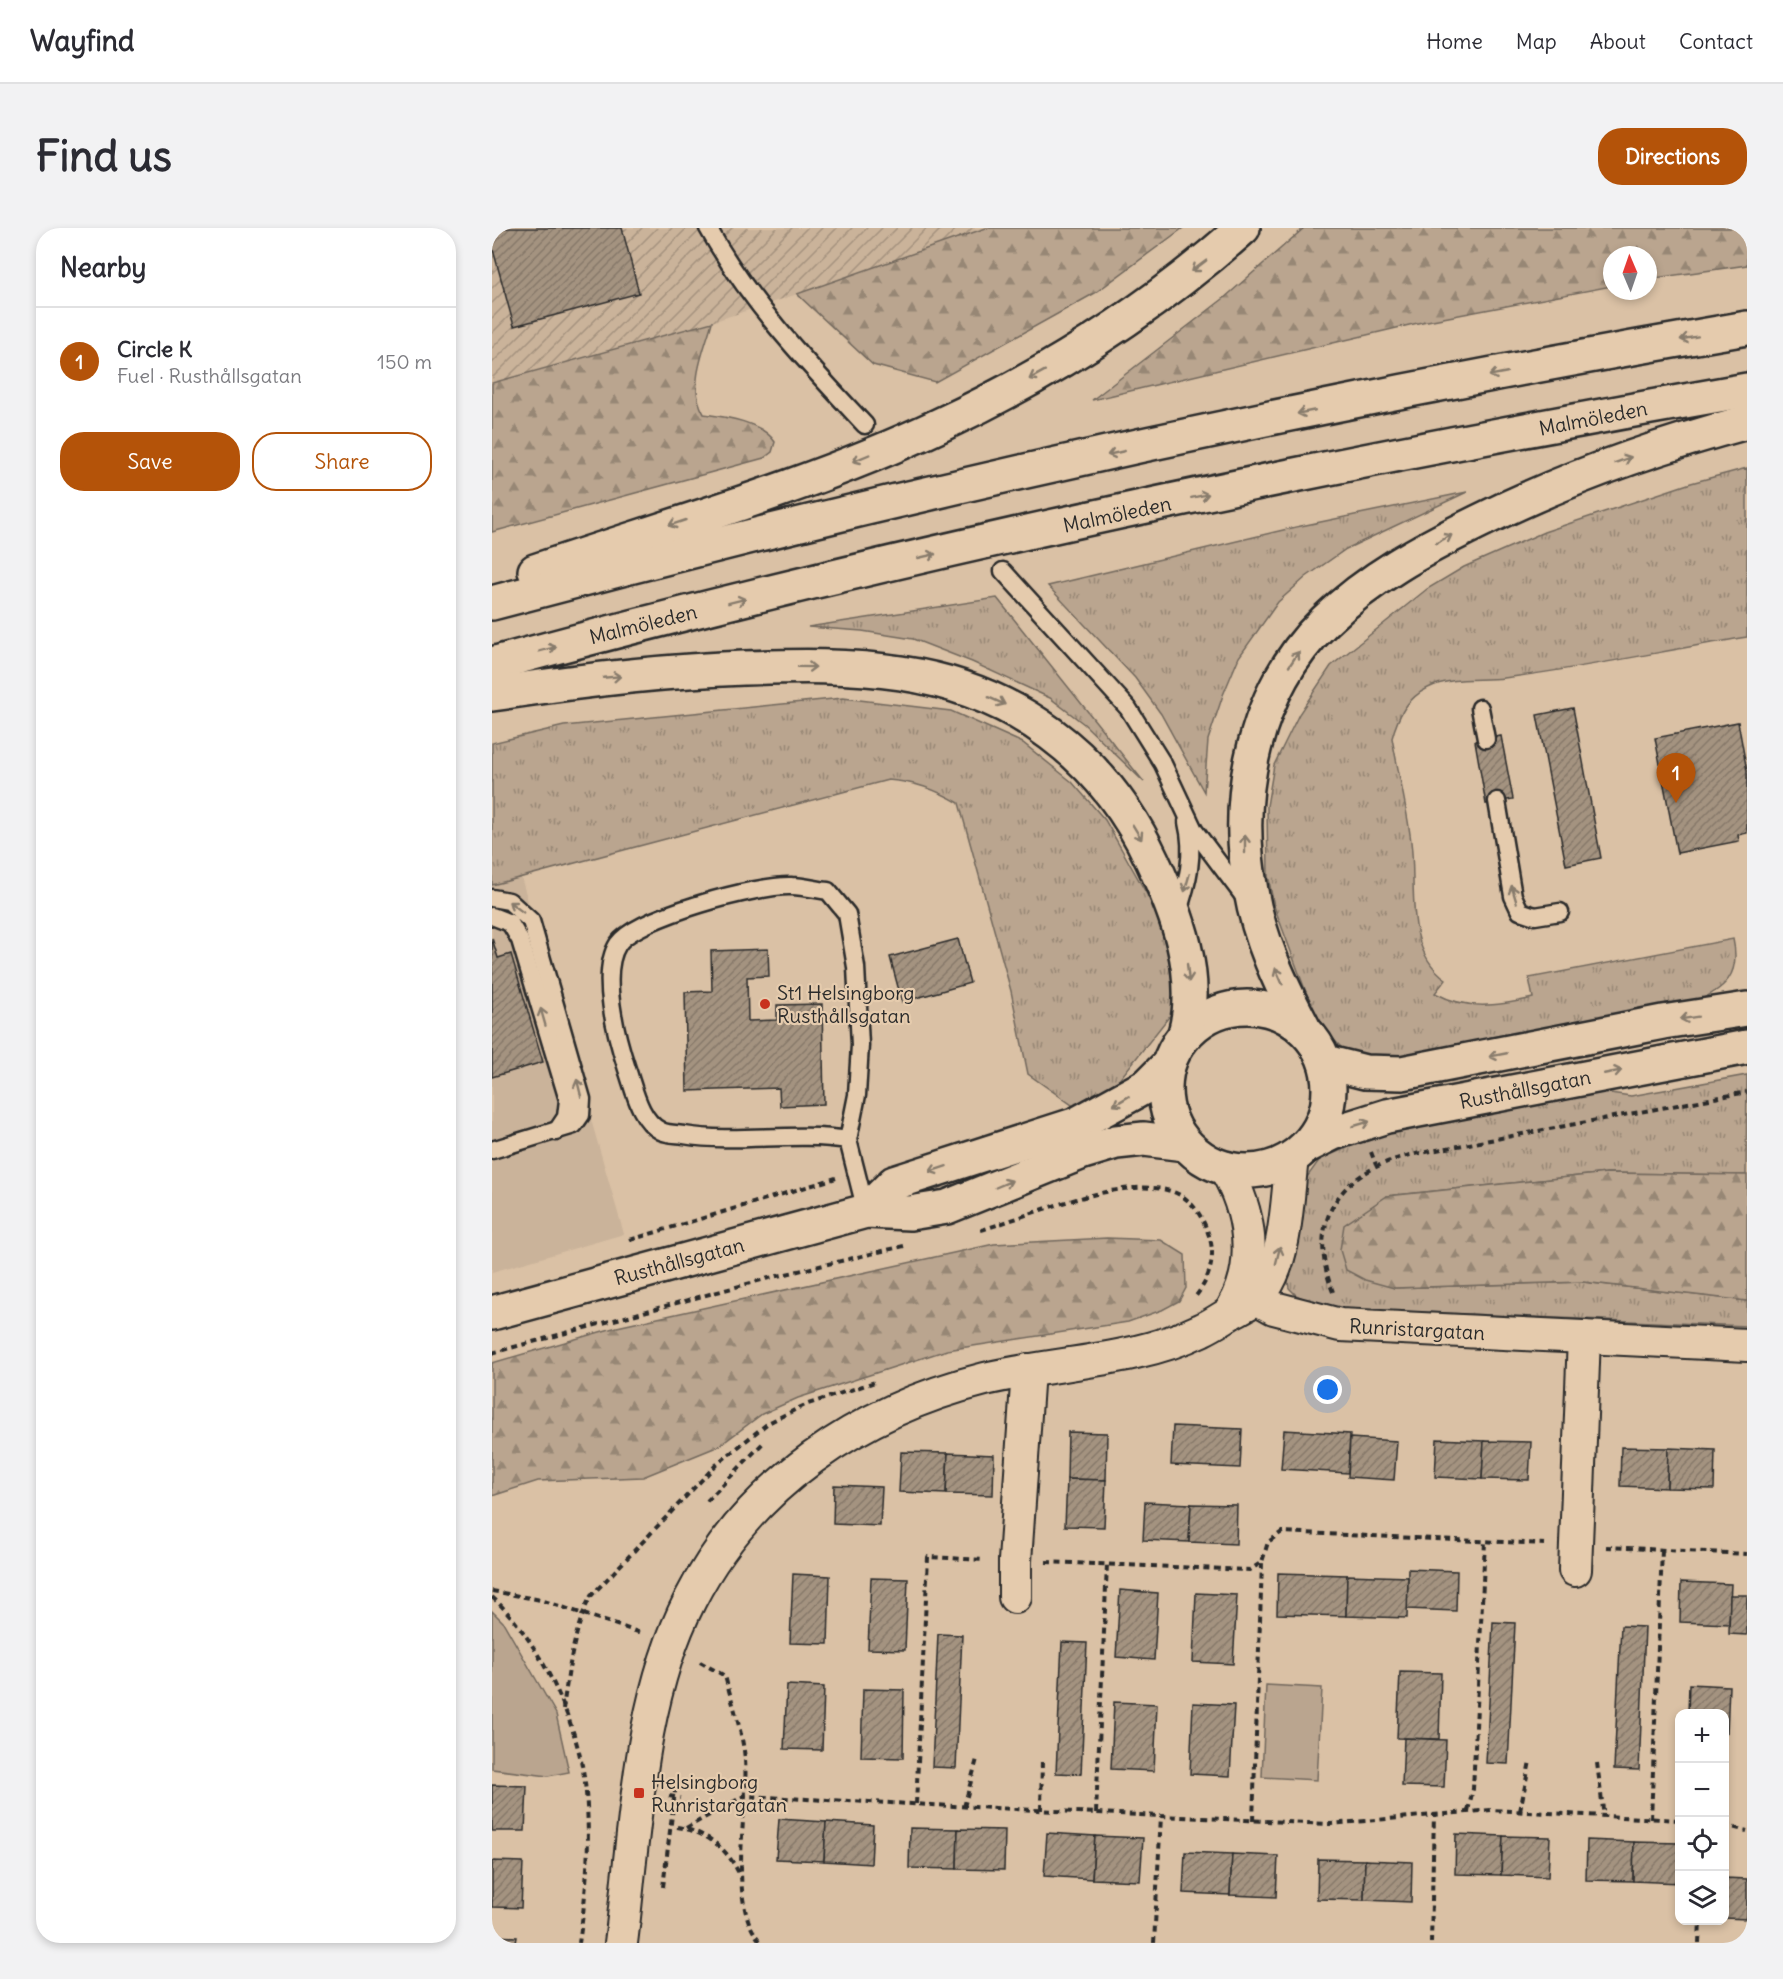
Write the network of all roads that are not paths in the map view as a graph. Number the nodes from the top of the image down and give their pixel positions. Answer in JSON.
{"nodes":[{"id":1,"x":708,"y":228,"type":"edge"},
{"id":2,"x":1243,"y":228,"type":"edge"},
{"id":3,"x":1747,"y":328,"type":"edge"},
{"id":4,"x":1747,"y":390,"type":"edge"},
{"id":5,"x":1747,"y":422,"type":"edge"},
{"id":6,"x":865,"y":425,"type":"dead end"},
{"id":7,"x":1003,"y":571,"type":"dead end"},
{"id":8,"x":492,"y":585,"type":"edge"},
{"id":9,"x":492,"y":603,"type":"edge"},
{"id":10,"x":492,"y":664,"type":"edge"},
{"id":11,"x":492,"y":694,"type":"edge"},
{"id":12,"x":1480,"y":708,"type":"dead end"},
{"id":13,"x":1486,"y":739,"type":"dead end"},
{"id":14,"x":1497,"y":801,"type":"dead end"},
{"id":15,"x":1182,"y":807,"type":"junction"},
{"id":16,"x":492,"y":898,"type":"edge"},
{"id":17,"x":1560,"y":912,"type":"dead end"},
{"id":18,"x":492,"y":915,"type":"edge"},
{"id":19,"x":1176,"y":916,"type":"junction"},
{"id":20,"x":1258,"y":922,"type":"junction"},
{"id":21,"x":1747,"y":1009,"type":"edge"},
{"id":22,"x":1303,"y":1027,"type":"junction"},
{"id":23,"x":1185,"y":1034,"type":"junction"},
{"id":24,"x":1747,"y":1047,"type":"edge"},
{"id":25,"x":1325,"y":1062,"type":"junction"},
{"id":26,"x":1167,"y":1066,"type":"junction"},
{"id":27,"x":556,"y":1132,"type":"junction"},
{"id":28,"x":848,"y":1140,"type":"junction"},
{"id":29,"x":1307,"y":1142,"type":"junction"},
{"id":30,"x":1185,"y":1144,"type":"junction"},
{"id":31,"x":492,"y":1150,"type":"edge"},
{"id":32,"x":1225,"y":1168,"type":"junction"},
{"id":33,"x":866,"y":1211,"type":"junction"},
{"id":34,"x":1243,"y":1300,"type":"junction"},
{"id":35,"x":492,"y":1313,"type":"edge"},
{"id":36,"x":1584,"y":1337,"type":"junction"},
{"id":37,"x":1747,"y":1345,"type":"edge"},
{"id":38,"x":1028,"y":1370,"type":"junction"},
{"id":39,"x":1576,"y":1558,"type":"road end"},
{"id":40,"x":1015,"y":1597,"type":"dead end"},
{"id":41,"x":621,"y":1943,"type":"edge"}],
"edges":[{"from":1,"to":6,"type":"lane"},
{"from":2,"to":8,"type":"main road","one_way":true},
{"from":3,"to":9,"type":"main road","one_way":true},
{"from":10,"to":4,"type":"main road","name":"Malmöleden","one_way":true},
{"from":20,"to":5,"type":"main road","one_way":true},
{"from":7,"to":15,"type":"lane"},
{"from":11,"to":19,"type":"main road","one_way":true},
{"from":12,"to":13,"type":"lane"},
{"from":17,"to":14,"type":"lane","one_way":true},
{"from":15,"to":19,"type":"lane","one_way":true},
{"from":15,"to":20,"type":"lane"},
{"from":27,"to":16,"type":"lane","one_way":true},
{"from":27,"to":18,"type":"lane","one_way":true},
{"from":19,"to":23,"type":"main road","one_way":true},
{"from":22,"to":20,"type":"main road","one_way":true},
{"from":21,"to":25,"type":"main road","name":"Rusthållsgatan","one_way":true},
{"from":22,"to":23,"type":"main road"},
{"from":22,"to":25,"type":"main road"},
{"from":23,"to":26,"type":"main road"},
{"from":29,"to":24,"type":"main road","name":"Rusthållsgatan","one_way":true},
{"from":25,"to":29,"type":"main road"},
{"from":26,"to":30,"type":"main road"},
{"from":26,"to":33,"type":"main road","name":"Rusthållsgatan","one_way":true},
{"from":27,"to":31,"type":"lane"},
{"from":28,"to":28,"type":"lane"},
{"from":28,"to":33,"type":"lane"},
{"from":29,"to":32,"type":"main road"},
{"from":34,"to":29,"type":"street","one_way":true},
{"from":30,"to":32,"type":"main road"},
{"from":33,"to":30,"type":"main road","name":"Rusthållsgatan","one_way":true},
{"from":32,"to":34,"type":"street"},
{"from":33,"to":35,"type":"main road","name":"Rusthållsgatan"},
{"from":34,"to":36,"type":"street","name":"Runristargatan"},
{"from":34,"to":38,"type":"street"},
{"from":36,"to":37,"type":"street","name":"Runristargatan"},
{"from":36,"to":39,"type":"street"},
{"from":38,"to":40,"type":"street"},
{"from":38,"to":41,"type":"street"}]}
